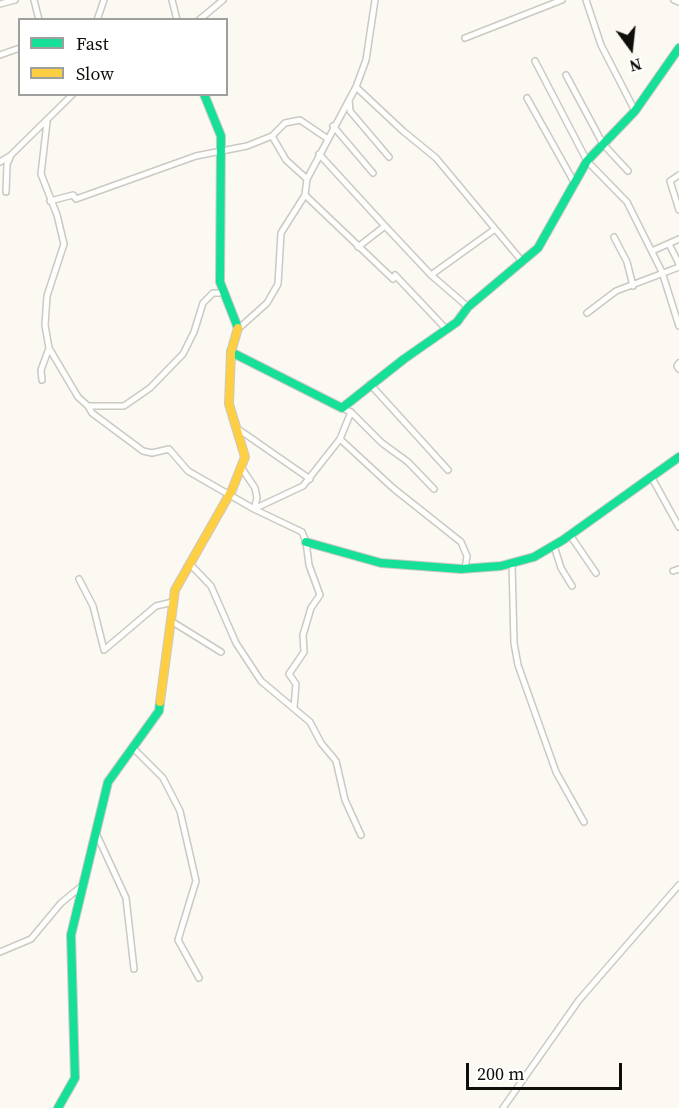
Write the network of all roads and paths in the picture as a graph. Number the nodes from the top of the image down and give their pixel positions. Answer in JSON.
{"nodes":[{"id":1,"x":15,"y":0,"type":"edge"},
{"id":2,"x":34,"y":0,"type":"edge"},
{"id":3,"x":104,"y":0,"type":"edge"},
{"id":4,"x":172,"y":0,"type":"edge"},
{"id":5,"x":223,"y":0,"type":"edge"},
{"id":6,"x":375,"y":0,"type":"edge"},
{"id":7,"x":562,"y":0,"type":"edge"},
{"id":8,"x":586,"y":0,"type":"edge"},
{"id":9,"x":674,"y":0,"type":"edge"},
{"id":10,"x":679,"y":2,"type":"edge"},
{"id":11,"x":0,"y":4,"type":"edge"},
{"id":12,"x":38,"y":18,"type":"edge"},
{"id":13,"x":99,"y":18,"type":"edge"},
{"id":14,"x":176,"y":18,"type":"edge"},
{"id":15,"x":201,"y":18,"type":"edge"},
{"id":16,"x":465,"y":38,"type":"dead end"},
{"id":17,"x":679,"y":48,"type":"edge"},
{"id":18,"x":18,"y":49,"type":"edge"},
{"id":19,"x":0,"y":55,"type":"edge"},
{"id":20,"x":535,"y":62,"type":"dead end"},
{"id":21,"x":566,"y":75,"type":"dead end"},
{"id":22,"x":356,"y":87,"type":"junction"},
{"id":23,"x":71,"y":96,"type":"edge"},
{"id":24,"x":205,"y":96,"type":"edge"},
{"id":25,"x":527,"y":98,"type":"dead end"},
{"id":26,"x":349,"y":99,"type":"junction"},
{"id":27,"x":635,"y":111,"type":"junction"},
{"id":28,"x":46,"y":122,"type":"junction"},
{"id":29,"x":333,"y":126,"type":"junction"},
{"id":30,"x":273,"y":136,"type":"junction"},
{"id":31,"x":328,"y":139,"type":"junction"},
{"id":32,"x":603,"y":144,"type":"junction"},
{"id":33,"x":221,"y":153,"type":"junction"},
{"id":34,"x":319,"y":154,"type":"junction"},
{"id":35,"x":10,"y":156,"type":"junction"},
{"id":36,"x":389,"y":157,"type":"dead end"},
{"id":37,"x":587,"y":161,"type":"junction"},
{"id":38,"x":0,"y":162,"type":"edge"},
{"id":39,"x":628,"y":171,"type":"dead end"},
{"id":40,"x":373,"y":172,"type":"dead end"},
{"id":41,"x":679,"y":175,"type":"edge"},
{"id":42,"x":307,"y":179,"type":"junction"},
{"id":43,"x":574,"y":182,"type":"junction"},
{"id":44,"x":6,"y":192,"type":"dead end"},
{"id":45,"x":305,"y":195,"type":"junction"},
{"id":46,"x":50,"y":201,"type":"junction"},
{"id":47,"x":679,"y":210,"type":"edge"},
{"id":48,"x":385,"y":226,"type":"junction"},
{"id":49,"x":495,"y":229,"type":"junction"},
{"id":50,"x":614,"y":237,"type":"dead end"},
{"id":51,"x":679,"y":239,"type":"edge"},
{"id":52,"x":669,"y":244,"type":"junction"},
{"id":53,"x":358,"y":247,"type":"junction"},
{"id":54,"x":652,"y":251,"type":"junction"},
{"id":55,"x":521,"y":260,"type":"junction"},
{"id":56,"x":679,"y":265,"type":"edge"},
{"id":57,"x":662,"y":272,"type":"junction"},
{"id":58,"x":431,"y":275,"type":"junction"},
{"id":59,"x":633,"y":286,"type":"junction"},
{"id":60,"x":224,"y":293,"type":"junction"},
{"id":61,"x":468,"y":307,"type":"junction"},
{"id":62,"x":587,"y":313,"type":"dead end"},
{"id":63,"x":679,"y":326,"type":"edge"},
{"id":64,"x":238,"y":328,"type":"junction"},
{"id":65,"x":446,"y":329,"type":"junction"},
{"id":66,"x":49,"y":348,"type":"junction"},
{"id":67,"x":231,"y":351,"type":"junction"},
{"id":68,"x":679,"y":363,"type":"edge"},
{"id":69,"x":679,"y":369,"type":"edge"},
{"id":70,"x":42,"y":380,"type":"dead end"},
{"id":71,"x":370,"y":384,"type":"junction"},
{"id":72,"x":88,"y":406,"type":"junction"},
{"id":73,"x":342,"y":408,"type":"junction"},
{"id":74,"x":351,"y":412,"type":"junction"},
{"id":75,"x":236,"y":429,"type":"junction"},
{"id":76,"x":340,"y":439,"type":"junction"},
{"id":77,"x":679,"y":457,"type":"edge"},
{"id":78,"x":241,"y":467,"type":"junction"},
{"id":79,"x":448,"y":470,"type":"dead end"},
{"id":80,"x":652,"y":478,"type":"junction"},
{"id":81,"x":310,"y":479,"type":"junction"},
{"id":82,"x":434,"y":489,"type":"dead end"},
{"id":83,"x":229,"y":495,"type":"junction"},
{"id":84,"x":254,"y":509,"type":"junction"},
{"id":85,"x":679,"y":527,"type":"edge"},
{"id":86,"x":570,"y":535,"type":"junction"},
{"id":87,"x":306,"y":542,"type":"junction"},
{"id":88,"x":554,"y":546,"type":"junction"},
{"id":89,"x":512,"y":563,"type":"junction"},
{"id":90,"x":190,"y":564,"type":"junction"},
{"id":91,"x":465,"y":569,"type":"junction"},
{"id":92,"x":596,"y":573,"type":"dead end"},
{"id":93,"x":79,"y":579,"type":"dead end"},
{"id":94,"x":572,"y":586,"type":"dead end"},
{"id":95,"x":173,"y":602,"type":"junction"},
{"id":96,"x":171,"y":621,"type":"junction"},
{"id":97,"x":221,"y":652,"type":"dead end"},
{"id":98,"x":294,"y":707,"type":"junction"},
{"id":99,"x":133,"y":748,"type":"junction"},
{"id":100,"x":584,"y":822,"type":"dead end"},
{"id":101,"x":96,"y":832,"type":"junction"},
{"id":102,"x":361,"y":835,"type":"dead end"},
{"id":103,"x":84,"y":884,"type":"junction"},
{"id":104,"x":679,"y":885,"type":"edge"},
{"id":105,"x":0,"y":952,"type":"edge"},
{"id":106,"x":134,"y":969,"type":"dead end"},
{"id":107,"x":199,"y":978,"type":"dead end"},
{"id":108,"x":58,"y":1108,"type":"edge"},
{"id":109,"x":502,"y":1108,"type":"edge"}],
"edges":[{"from":1,"to":11,"type":"street"},
{"from":2,"to":12,"type":"street"},
{"from":3,"to":13,"type":"street"},
{"from":4,"to":14,"type":"street"},
{"from":5,"to":15,"type":"street"},
{"from":6,"to":22,"type":"street"},
{"from":7,"to":16,"type":"street"},
{"from":8,"to":27,"type":"street"},
{"from":9,"to":10,"type":"street"},
{"from":17,"to":27,"type":"street"},
{"from":18,"to":19,"type":"street"},
{"from":20,"to":37,"type":"street"},
{"from":21,"to":32,"type":"street"},
{"from":22,"to":26,"type":"street"},
{"from":22,"to":49,"type":"street"},
{"from":23,"to":28,"type":"street"},
{"from":24,"to":33,"type":"street"},
{"from":25,"to":43,"type":"street"},
{"from":26,"to":29,"type":"street"},
{"from":26,"to":36,"type":"street"},
{"from":27,"to":32,"type":"street"},
{"from":28,"to":35,"type":"street"},
{"from":28,"to":46,"type":"street"},
{"from":29,"to":31,"type":"street"},
{"from":29,"to":40,"type":"street"},
{"from":30,"to":31,"type":"street"},
{"from":30,"to":33,"type":"street"},
{"from":30,"to":42,"type":"street"},
{"from":31,"to":34,"type":"street"},
{"from":32,"to":37,"type":"street"},
{"from":32,"to":39,"type":"street"},
{"from":33,"to":46,"type":"street"},
{"from":33,"to":60,"type":"street"},
{"from":34,"to":42,"type":"street"},
{"from":34,"to":48,"type":"street"},
{"from":35,"to":38,"type":"street"},
{"from":35,"to":44,"type":"street"},
{"from":37,"to":43,"type":"street"},
{"from":37,"to":54,"type":"street"},
{"from":41,"to":47,"type":"street"},
{"from":42,"to":45,"type":"street"},
{"from":43,"to":55,"type":"street"},
{"from":45,"to":53,"type":"street"},
{"from":45,"to":64,"type":"street"},
{"from":46,"to":66,"type":"street"},
{"from":48,"to":53,"type":"street"},
{"from":48,"to":58,"type":"street"},
{"from":49,"to":55,"type":"street"},
{"from":49,"to":58,"type":"street"},
{"from":50,"to":59,"type":"street"},
{"from":51,"to":52,"type":"street"},
{"from":52,"to":54,"type":"street"},
{"from":52,"to":56,"type":"street"},
{"from":53,"to":65,"type":"street"},
{"from":54,"to":57,"type":"street"},
{"from":55,"to":61,"type":"street"},
{"from":56,"to":57,"type":"street"},
{"from":57,"to":59,"type":"street"},
{"from":57,"to":63,"type":"street"},
{"from":58,"to":61,"type":"street"},
{"from":59,"to":62,"type":"street"},
{"from":60,"to":64,"type":"street"},
{"from":60,"to":72,"type":"street"},
{"from":61,"to":65,"type":"street"},
{"from":64,"to":67,"type":"street"},
{"from":65,"to":71,"type":"street"},
{"from":66,"to":70,"type":"street"},
{"from":66,"to":72,"type":"street"},
{"from":67,"to":73,"type":"street"},
{"from":67,"to":75,"type":"street"},
{"from":68,"to":69,"type":"street"},
{"from":71,"to":73,"type":"street"},
{"from":71,"to":79,"type":"street"},
{"from":72,"to":83,"type":"street"},
{"from":73,"to":74,"type":"street"},
{"from":74,"to":76,"type":"street"},
{"from":74,"to":82,"type":"street"},
{"from":75,"to":78,"type":"street"},
{"from":75,"to":81,"type":"street"},
{"from":76,"to":81,"type":"street"},
{"from":76,"to":91,"type":"street"},
{"from":77,"to":80,"type":"street"},
{"from":78,"to":83,"type":"street"},
{"from":78,"to":84,"type":"street"},
{"from":80,"to":85,"type":"street"},
{"from":80,"to":86,"type":"street"},
{"from":81,"to":84,"type":"street"},
{"from":83,"to":84,"type":"street"},
{"from":83,"to":90,"type":"street"},
{"from":84,"to":87,"type":"street"},
{"from":86,"to":88,"type":"street"},
{"from":86,"to":92,"type":"street"},
{"from":87,"to":91,"type":"street"},
{"from":87,"to":98,"type":"street"},
{"from":88,"to":89,"type":"street"},
{"from":88,"to":94,"type":"street"},
{"from":89,"to":91,"type":"street"},
{"from":89,"to":100,"type":"street"},
{"from":90,"to":95,"type":"street"},
{"from":90,"to":98,"type":"street"},
{"from":93,"to":95,"type":"street"},
{"from":95,"to":96,"type":"street"},
{"from":96,"to":97,"type":"street"},
{"from":96,"to":99,"type":"street"},
{"from":98,"to":102,"type":"street"},
{"from":99,"to":101,"type":"street"},
{"from":99,"to":107,"type":"street"},
{"from":101,"to":103,"type":"street"},
{"from":101,"to":106,"type":"street"},
{"from":103,"to":105,"type":"street"},
{"from":103,"to":108,"type":"street"},
{"from":104,"to":109,"type":"street"}]}
